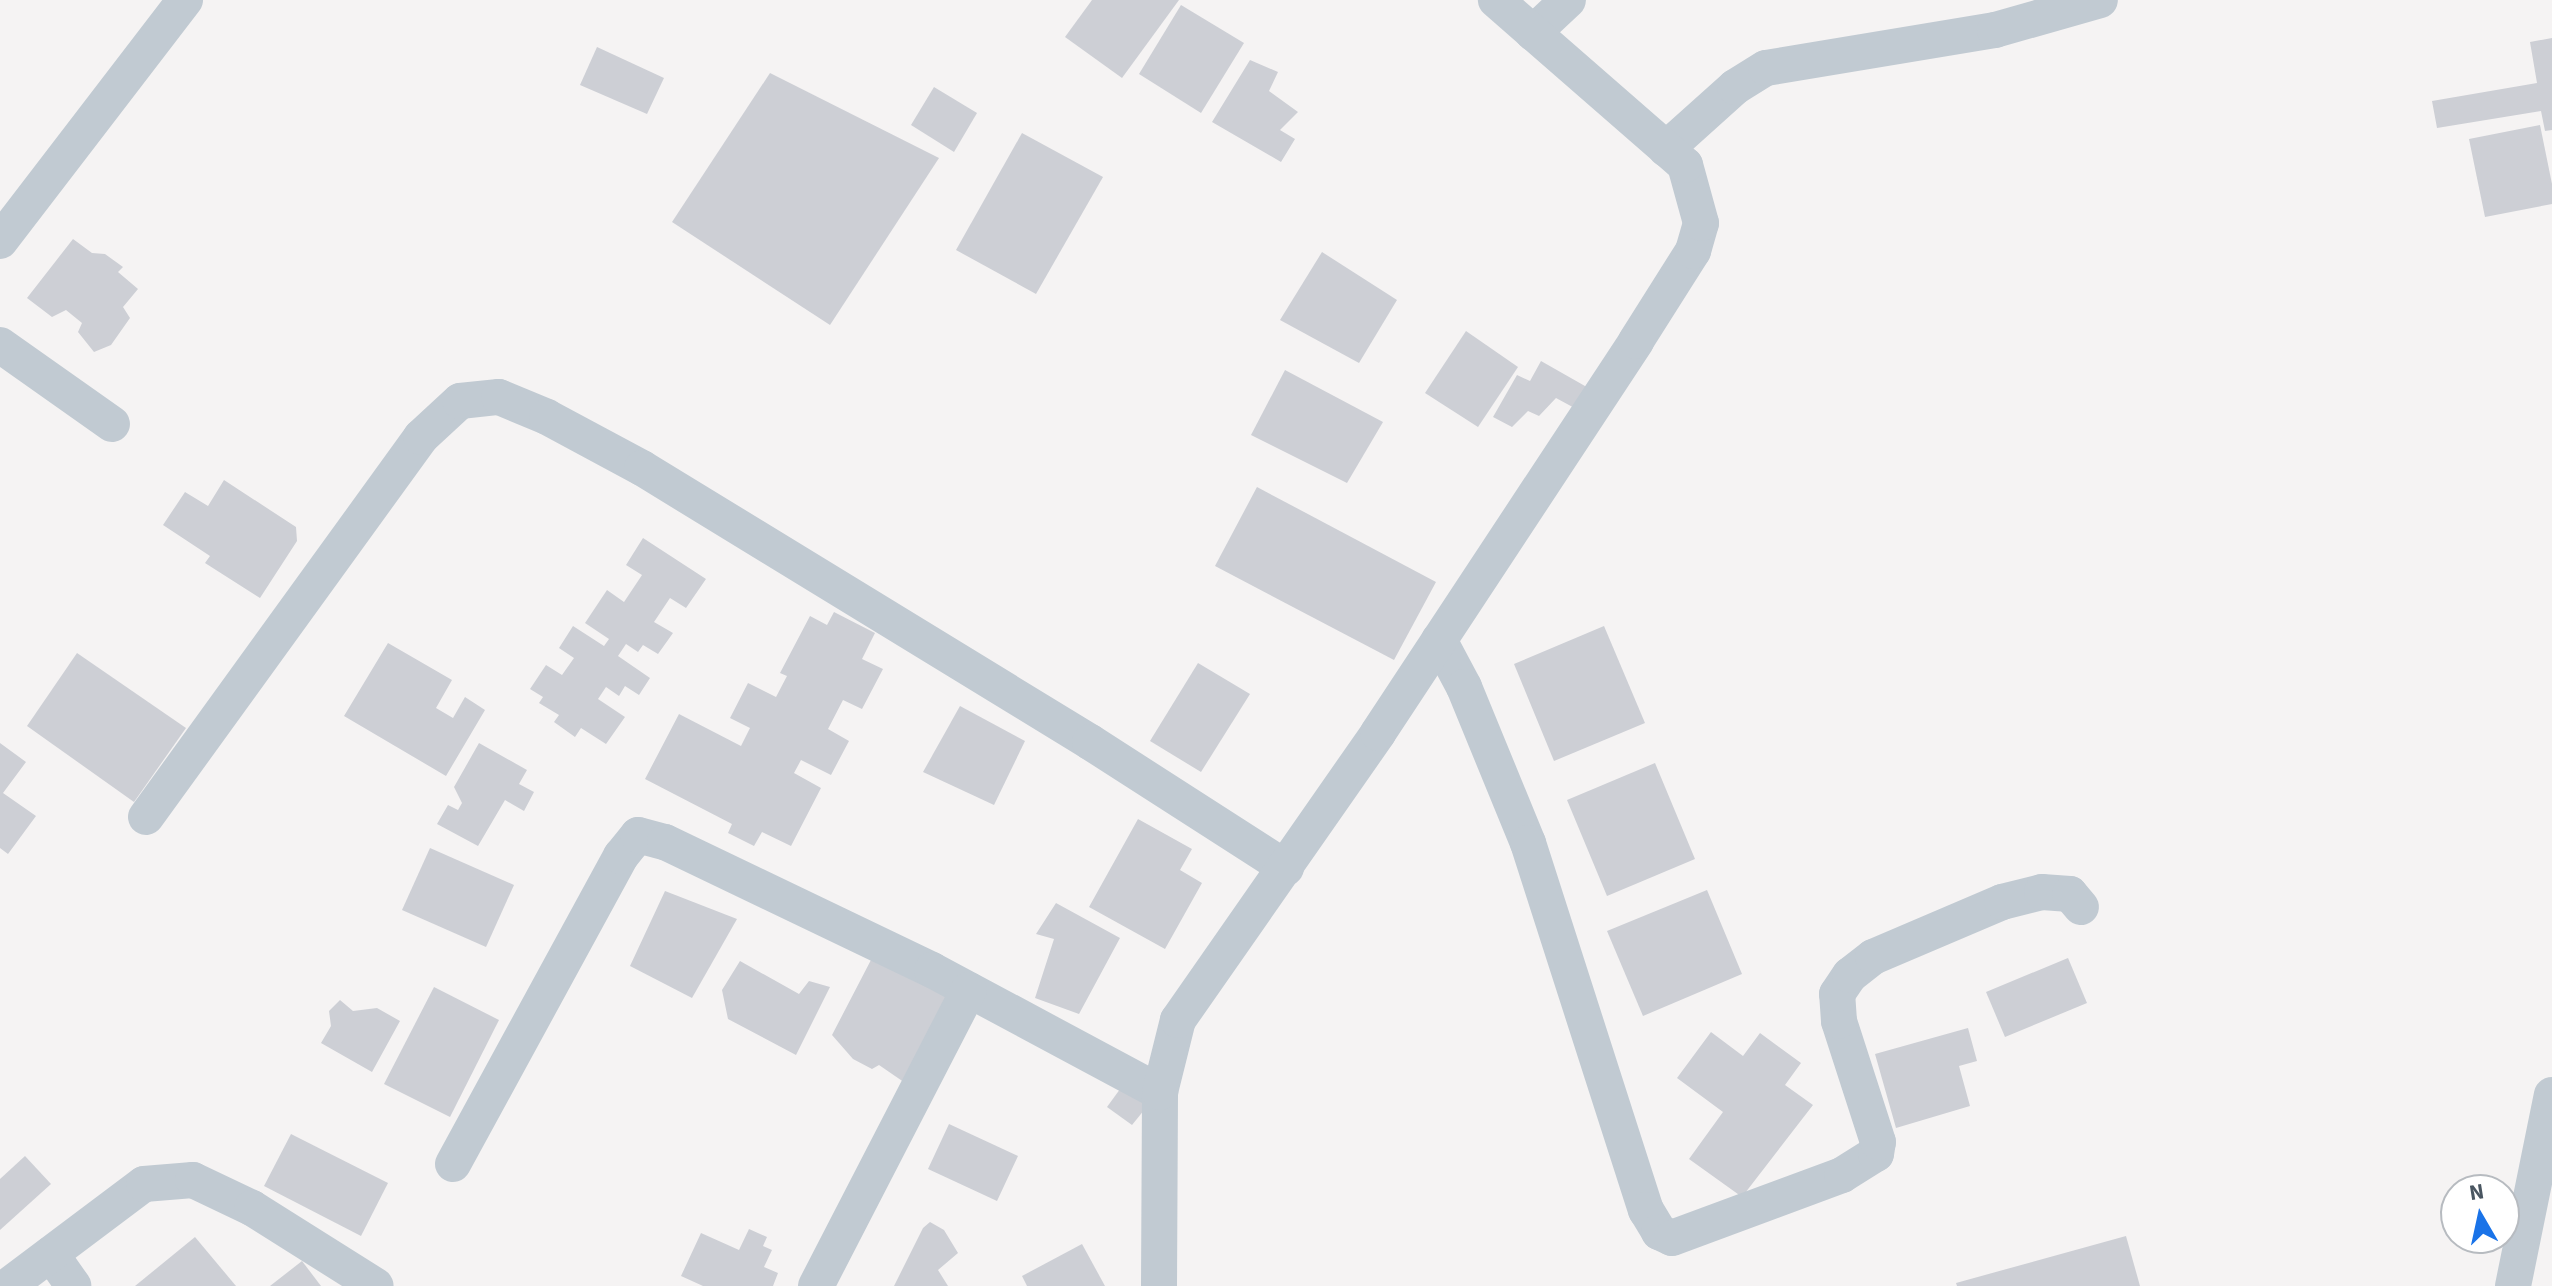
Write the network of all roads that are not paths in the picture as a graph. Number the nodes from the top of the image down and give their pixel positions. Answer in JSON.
{"nodes":[{"id":1,"x":185,"y":0,"type":"edge"},
{"id":2,"x":1496,"y":0,"type":"edge"},
{"id":3,"x":1568,"y":0,"type":"edge"},
{"id":4,"x":2100,"y":0,"type":"edge"},
{"id":5,"x":1533,"y":33,"type":"junction"},
{"id":6,"x":1666,"y":149,"type":"junction"},
{"id":7,"x":0,"y":241,"type":"edge"},
{"id":8,"x":0,"y":345,"type":"edge"},
{"id":9,"x":112,"y":424,"type":"dead end"},
{"id":10,"x":1439,"y":640,"type":"junction"},
{"id":11,"x":146,"y":817,"type":"dead end"},
{"id":12,"x":1286,"y":868,"type":"junction"},
{"id":13,"x":2081,"y":907,"type":"dead end"},
{"id":14,"x":969,"y":990,"type":"junction"},
{"id":15,"x":1160,"y":1092,"type":"junction"},
{"id":16,"x":2552,"y":1095,"type":"edge"},
{"id":17,"x":453,"y":1164,"type":"dead end"},
{"id":18,"x":51,"y":1254,"type":"junction"},
{"id":19,"x":8,"y":1286,"type":"edge"},
{"id":20,"x":73,"y":1286,"type":"edge"},
{"id":21,"x":376,"y":1286,"type":"edge"},
{"id":22,"x":816,"y":1286,"type":"edge"},
{"id":23,"x":1159,"y":1286,"type":"edge"},
{"id":24,"x":2513,"y":1286,"type":"edge"}],
"edges":[{"from":1,"to":7,"type":"street"},
{"from":2,"to":5,"type":"street"},
{"from":3,"to":5,"type":"street"},
{"from":4,"to":6,"type":"street"},
{"from":5,"to":6,"type":"street"},
{"from":6,"to":10,"type":"street"},
{"from":8,"to":9,"type":"street"},
{"from":10,"to":12,"type":"street"},
{"from":10,"to":13,"type":"street"},
{"from":11,"to":12,"type":"street"},
{"from":12,"to":15,"type":"street"},
{"from":14,"to":15,"type":"street"},
{"from":14,"to":17,"type":"street"},
{"from":14,"to":22,"type":"street"},
{"from":15,"to":23,"type":"street"},
{"from":16,"to":24,"type":"street"},
{"from":18,"to":19,"type":"street"},
{"from":18,"to":20,"type":"street"},
{"from":18,"to":21,"type":"street"}]}
